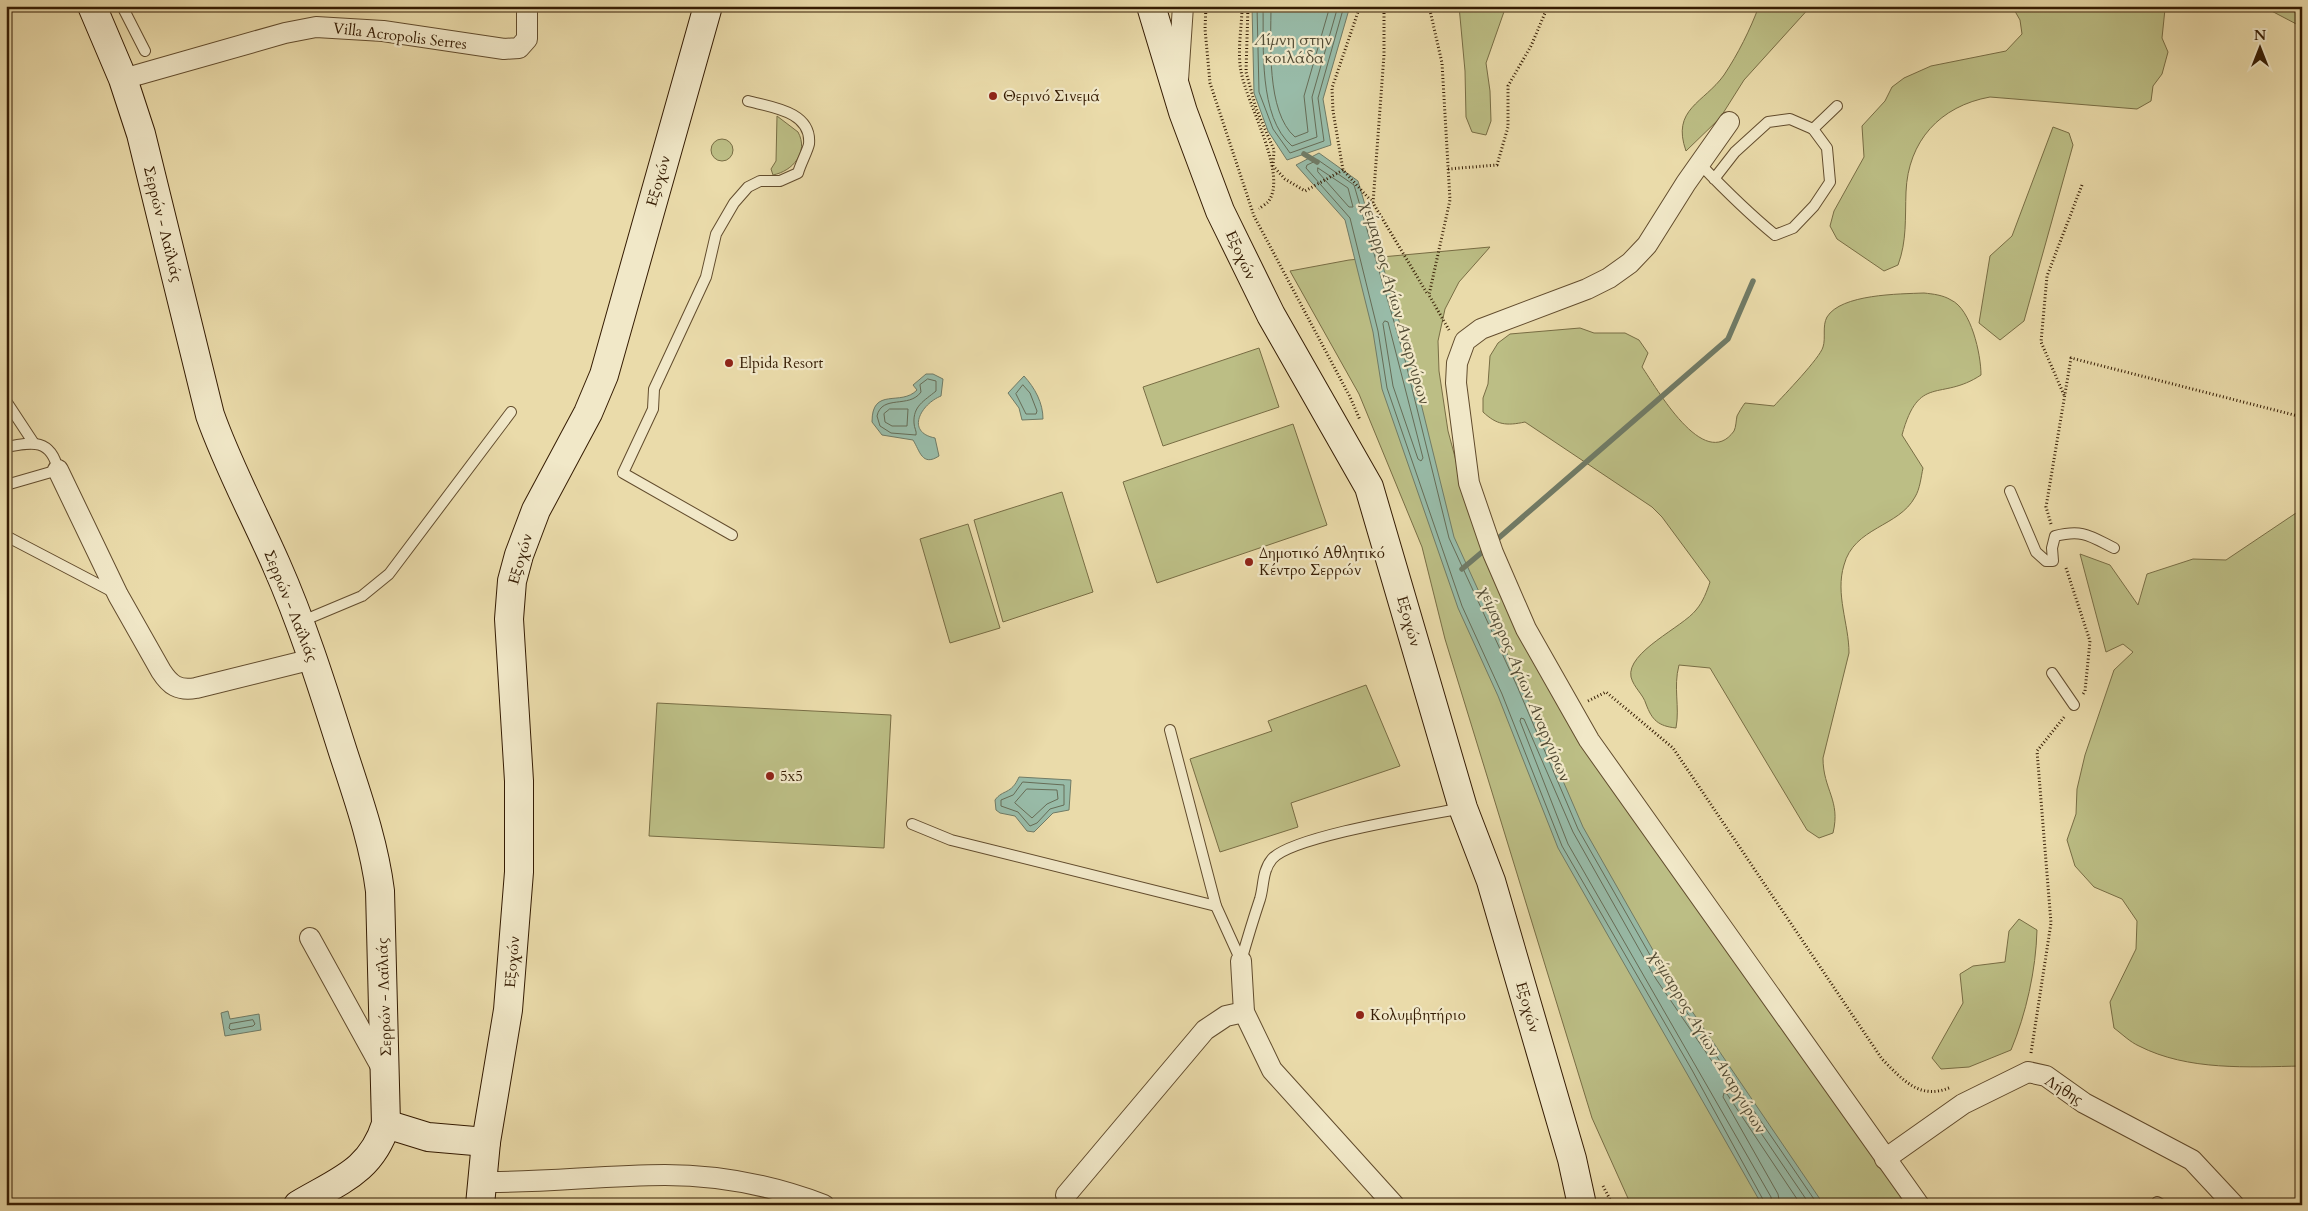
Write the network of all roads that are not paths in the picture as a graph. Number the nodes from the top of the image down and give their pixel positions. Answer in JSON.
{"nodes":[{"id":1,"x":92,"y":6,"type":"edge"},
{"id":2,"x":122,"y":6,"type":"edge"},
{"id":3,"x":527,"y":6,"type":"edge"},
{"id":4,"x":708,"y":6,"type":"edge"},
{"id":5,"x":1151,"y":6,"type":"edge"},
{"id":6,"x":1184,"y":6,"type":"edge"},
{"id":7,"x":145,"y":51,"type":"dead end"},
{"id":8,"x":122,"y":79,"type":"junction"},
{"id":9,"x":1177,"y":94,"type":"junction"},
{"id":10,"x":748,"y":101,"type":"dead end"},
{"id":11,"x":1837,"y":106,"type":"dead end"},
{"id":12,"x":1729,"y":122,"type":"dead end"},
{"id":13,"x":1813,"y":129,"type":"junction"},
{"id":14,"x":1700,"y":164,"type":"junction"},
{"id":15,"x":1714,"y":179,"type":"junction"},
{"id":16,"x":6,"y":401,"type":"edge"},
{"id":17,"x":511,"y":412,"type":"dead end"},
{"id":18,"x":33,"y":442,"type":"junction"},
{"id":19,"x":6,"y":447,"type":"edge"},
{"id":20,"x":58,"y":470,"type":"junction"},
{"id":21,"x":6,"y":485,"type":"edge"},
{"id":22,"x":2010,"y":491,"type":"dead end"},
{"id":23,"x":732,"y":535,"type":"dead end"},
{"id":24,"x":6,"y":536,"type":"edge"},
{"id":25,"x":2114,"y":548,"type":"dead end"},
{"id":26,"x":118,"y":594,"type":"junction"},
{"id":27,"x":299,"y":623,"type":"junction"},
{"id":28,"x":313,"y":659,"type":"junction"},
{"id":29,"x":2052,"y":673,"type":"dead end"},
{"id":30,"x":2074,"y":705,"type":"road end"},
{"id":31,"x":1170,"y":730,"type":"dead end"},
{"id":32,"x":1463,"y":808,"type":"junction"},
{"id":33,"x":912,"y":824,"type":"dead end"},
{"id":34,"x":1216,"y":906,"type":"junction"},
{"id":35,"x":310,"y":938,"type":"dead end"},
{"id":36,"x":1241,"y":961,"type":"junction"},
{"id":37,"x":1244,"y":1012,"type":"junction"},
{"id":38,"x":386,"y":1076,"type":"junction"},
{"id":39,"x":386,"y":1124,"type":"junction"},
{"id":40,"x":486,"y":1142,"type":"junction"},
{"id":41,"x":1885,"y":1158,"type":"junction"},
{"id":42,"x":481,"y":1194,"type":"edge"},
{"id":43,"x":1066,"y":1195,"type":"dead end"},
{"id":44,"x":298,"y":1205,"type":"edge"},
{"id":45,"x":824,"y":1205,"type":"edge"},
{"id":46,"x":1394,"y":1205,"type":"edge"},
{"id":47,"x":1582,"y":1205,"type":"edge"},
{"id":48,"x":1919,"y":1205,"type":"edge"},
{"id":49,"x":2234,"y":1205,"type":"edge"}],
"edges":[{"from":1,"to":8,"type":"main road","name":"Σερρών - Λαϊλιάς"},
{"from":2,"to":7,"type":"lane"},
{"from":3,"to":8,"type":"street","name":"Villa Acropolis Serres"},
{"from":4,"to":40,"type":"main road","name":"Εξοχών"},
{"from":5,"to":9,"type":"main road","name":"Εξοχών"},
{"from":6,"to":9,"type":"street"},
{"from":8,"to":27,"type":"main road","name":"Σερρών - Λαϊλιάς"},
{"from":9,"to":32,"type":"main road","name":"Εξοχών"},
{"from":10,"to":23,"type":"lane"},
{"from":11,"to":13,"type":"lane"},
{"from":12,"to":14,"type":"street"},
{"from":13,"to":15,"type":"lane"},
{"from":13,"to":15,"type":"lane"},
{"from":14,"to":15,"type":"lane"},
{"from":14,"to":41,"type":"street"},
{"from":16,"to":18,"type":"lane"},
{"from":17,"to":27,"type":"lane"},
{"from":18,"to":19,"type":"lane"},
{"from":18,"to":20,"type":"lane"},
{"from":20,"to":21,"type":"lane"},
{"from":20,"to":26,"type":"street"},
{"from":22,"to":25,"type":"lane"},
{"from":24,"to":26,"type":"lane"},
{"from":26,"to":28,"type":"street"},
{"from":27,"to":28,"type":"main road","name":"Σερρών - Λαϊλιάς"},
{"from":28,"to":38,"type":"main road","name":"Σερρών - Λαϊλιάς"},
{"from":29,"to":30,"type":"lane"},
{"from":31,"to":34,"type":"lane"},
{"from":32,"to":36,"type":"lane"},
{"from":32,"to":47,"type":"main road","name":"Εξοχών"},
{"from":33,"to":34,"type":"lane"},
{"from":34,"to":36,"type":"lane"},
{"from":35,"to":38,"type":"street"},
{"from":36,"to":37,"type":"street"},
{"from":37,"to":43,"type":"street"},
{"from":37,"to":46,"type":"street"},
{"from":38,"to":39,"type":"main road","name":"Σερρών - Λαϊλιάς"},
{"from":39,"to":40,"type":"main road"},
{"from":39,"to":44,"type":"main road"},
{"from":40,"to":42,"type":"main road","name":"Εξοχών"},
{"from":41,"to":48,"type":"street"},
{"from":41,"to":49,"type":"street","name":"Λήθης"},
{"from":42,"to":45,"type":"street"}]}
